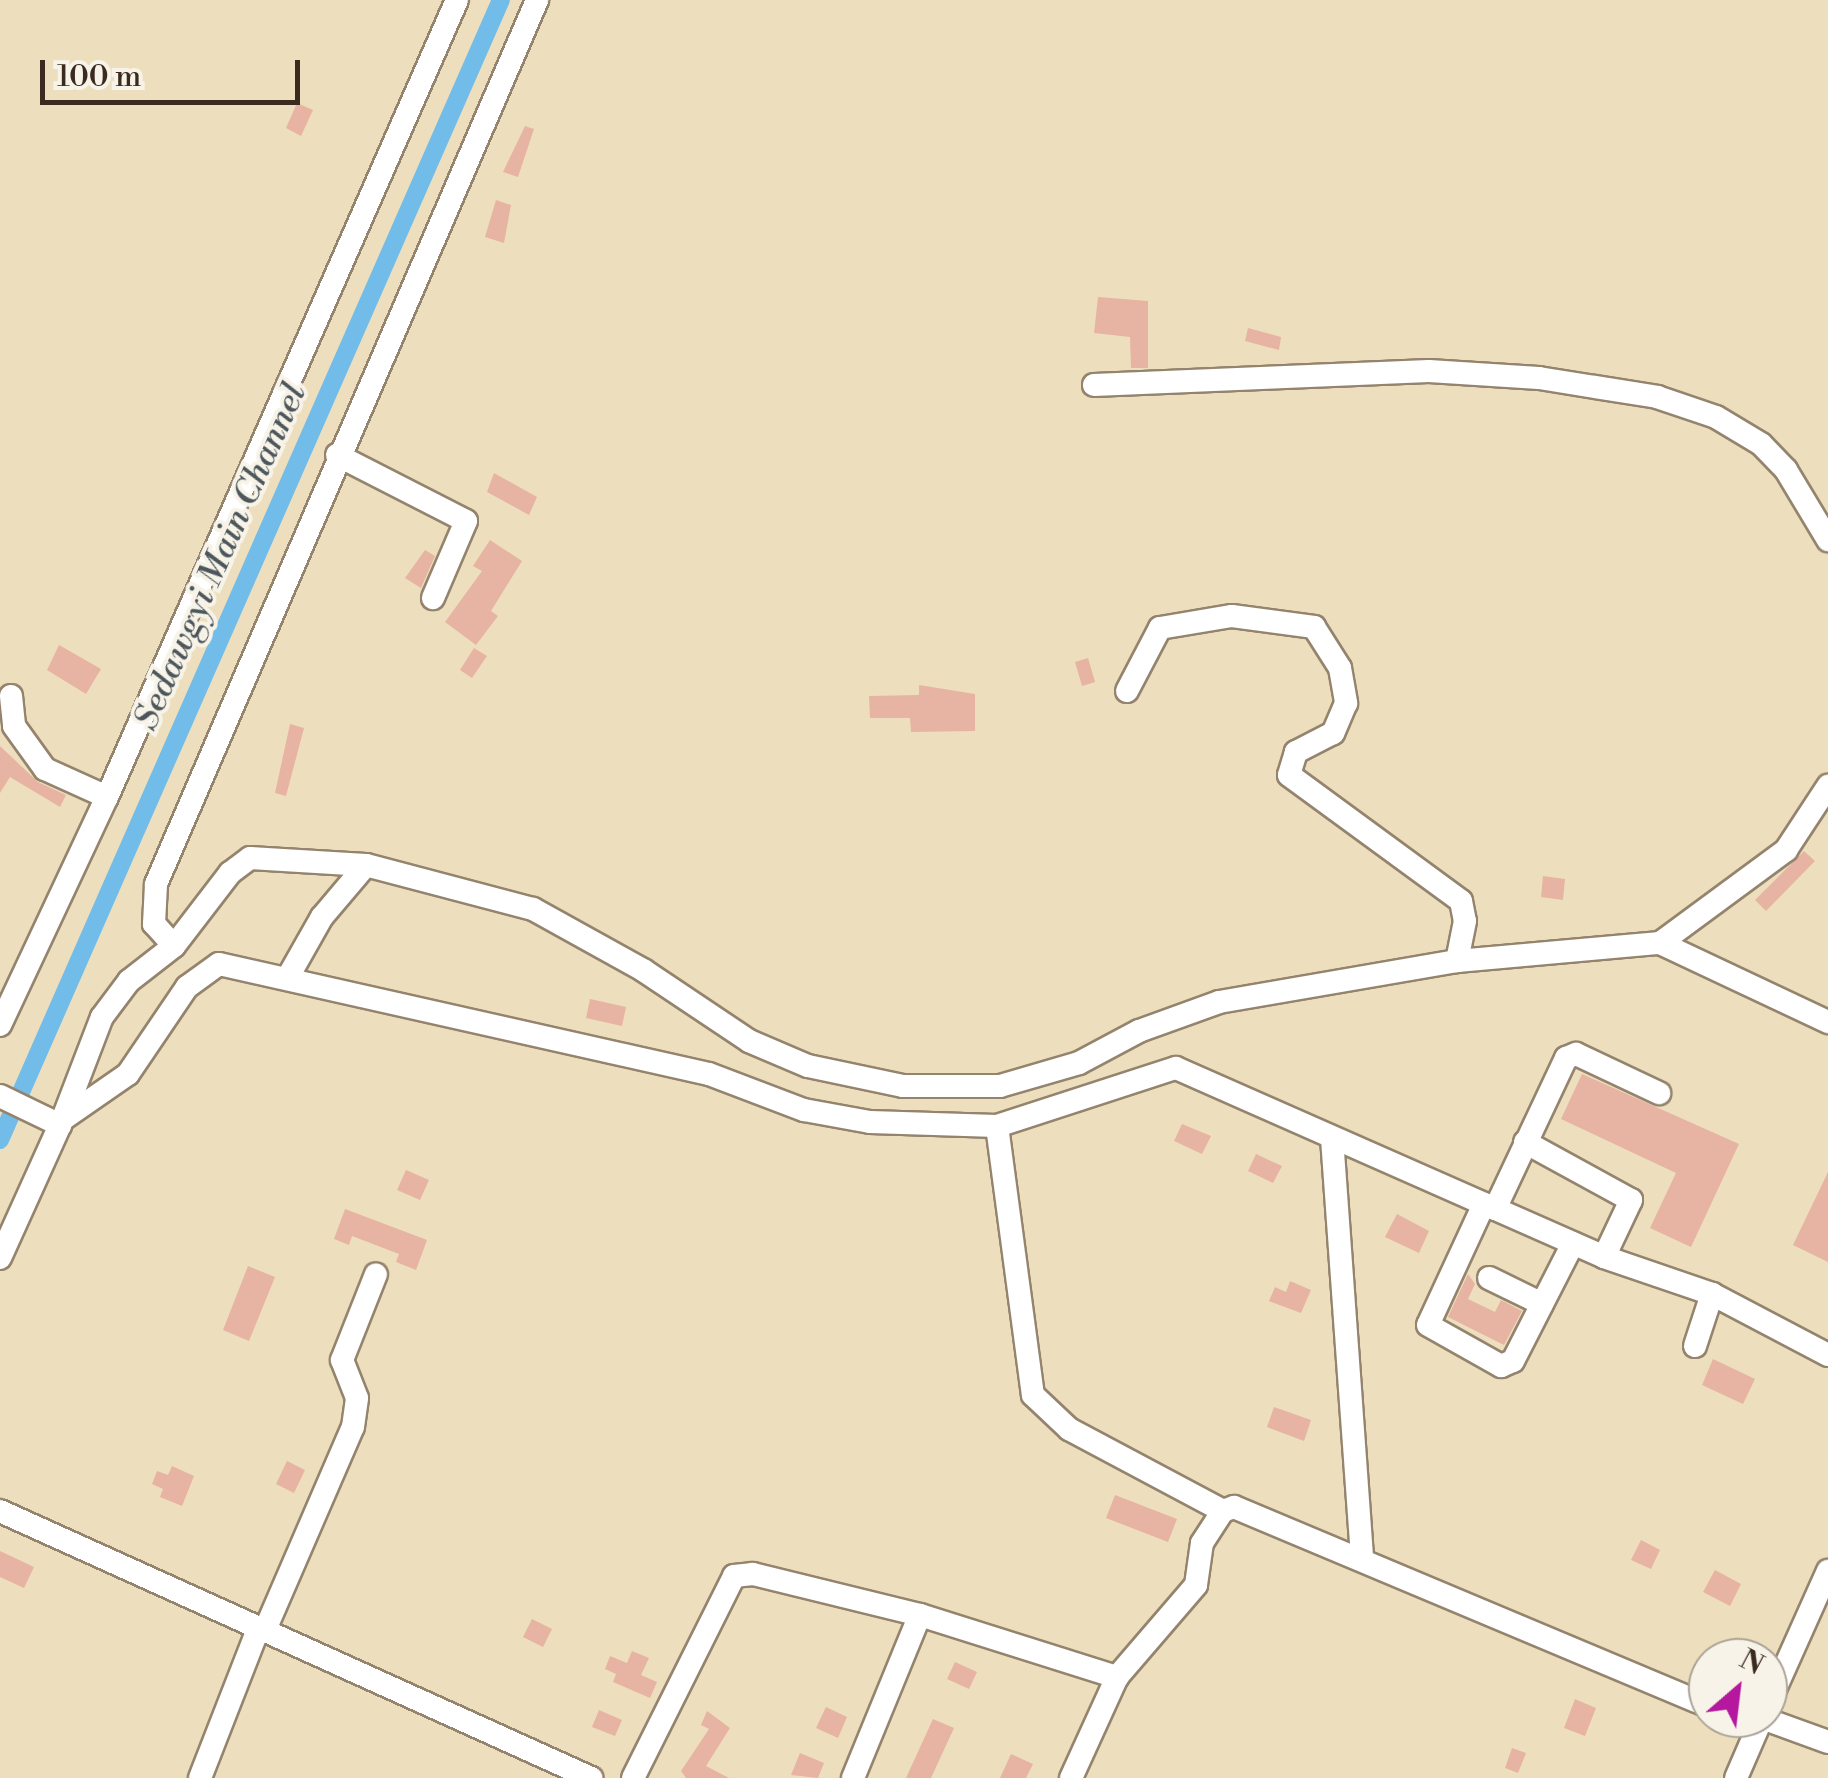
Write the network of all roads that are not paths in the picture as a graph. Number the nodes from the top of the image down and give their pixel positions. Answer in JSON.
{"nodes":[{"id":1,"x":458,"y":0,"type":"edge"},
{"id":2,"x":537,"y":0,"type":"edge"},
{"id":3,"x":1094,"y":385,"type":"dead end"},
{"id":4,"x":337,"y":455,"type":"junction"},
{"id":5,"x":1828,"y":540,"type":"edge"},
{"id":6,"x":433,"y":598,"type":"dead end"},
{"id":7,"x":1126,"y":691,"type":"dead end"},
{"id":8,"x":11,"y":696,"type":"dead end"},
{"id":9,"x":1828,"y":786,"type":"edge"},
{"id":10,"x":107,"y":797,"type":"junction"},
{"id":11,"x":366,"y":866,"type":"junction"},
{"id":12,"x":1660,"y":943,"type":"junction"},
{"id":13,"x":174,"y":946,"type":"junction"},
{"id":14,"x":1457,"y":962,"type":"junction"},
{"id":15,"x":288,"y":977,"type":"junction"},
{"id":16,"x":1828,"y":1022,"type":"edge"},
{"id":17,"x":0,"y":1025,"type":"edge"},
{"id":18,"x":1659,"y":1092,"type":"dead end"},
{"id":19,"x":0,"y":1096,"type":"edge"},
{"id":20,"x":56,"y":1119,"type":"junction"},
{"id":21,"x":997,"y":1126,"type":"junction"},
{"id":22,"x":1332,"y":1138,"type":"junction"},
{"id":23,"x":1525,"y":1142,"type":"junction"},
{"id":24,"x":1489,"y":1206,"type":"junction"},
{"id":25,"x":1572,"y":1243,"type":"junction"},
{"id":26,"x":1604,"y":1257,"type":"junction"},
{"id":27,"x":0,"y":1258,"type":"edge"},
{"id":28,"x":376,"y":1274,"type":"dead end"},
{"id":29,"x":1488,"y":1278,"type":"dead end"},
{"id":30,"x":1712,"y":1294,"type":"junction"},
{"id":31,"x":1542,"y":1304,"type":"junction"},
{"id":32,"x":1696,"y":1346,"type":"dead end"},
{"id":33,"x":1826,"y":1349,"type":"edge"},
{"id":34,"x":0,"y":1510,"type":"edge"},
{"id":35,"x":1223,"y":1511,"type":"junction"},
{"id":36,"x":1362,"y":1559,"type":"junction"},
{"id":37,"x":1828,"y":1571,"type":"edge"},
{"id":38,"x":920,"y":1614,"type":"junction"},
{"id":39,"x":262,"y":1629,"type":"junction"},
{"id":40,"x":1788,"y":1660,"type":"edge"},
{"id":41,"x":1117,"y":1677,"type":"junction"},
{"id":42,"x":1688,"y":1698,"type":"edge"},
{"id":43,"x":1788,"y":1727,"type":"edge"},
{"id":44,"x":1754,"y":1738,"type":"edge"},
{"id":45,"x":1828,"y":1742,"type":"edge"},
{"id":46,"x":200,"y":1778,"type":"edge"},
{"id":47,"x":591,"y":1778,"type":"edge"},
{"id":48,"x":633,"y":1778,"type":"edge"},
{"id":49,"x":853,"y":1778,"type":"edge"},
{"id":50,"x":1071,"y":1778,"type":"edge"},
{"id":51,"x":1736,"y":1778,"type":"edge"}],
"edges":[{"from":1,"to":10,"type":"street"},
{"from":2,"to":4,"type":"street"},
{"from":3,"to":5,"type":"street"},
{"from":4,"to":6,"type":"street"},
{"from":4,"to":13,"type":"street"},
{"from":7,"to":14,"type":"street"},
{"from":8,"to":10,"type":"street"},
{"from":9,"to":12,"type":"street"},
{"from":10,"to":17,"type":"street"},
{"from":11,"to":13,"type":"street"},
{"from":11,"to":14,"type":"street"},
{"from":11,"to":15,"type":"street"},
{"from":12,"to":14,"type":"street"},
{"from":12,"to":16,"type":"street"},
{"from":13,"to":20,"type":"street"},
{"from":15,"to":20,"type":"street"},
{"from":15,"to":21,"type":"street"},
{"from":18,"to":23,"type":"street"},
{"from":19,"to":20,"type":"street"},
{"from":20,"to":27,"type":"street"},
{"from":21,"to":22,"type":"street"},
{"from":21,"to":35,"type":"street"},
{"from":22,"to":24,"type":"street"},
{"from":22,"to":36,"type":"street"},
{"from":23,"to":24,"type":"street"},
{"from":23,"to":26,"type":"street"},
{"from":24,"to":25,"type":"street"},
{"from":24,"to":31,"type":"street"},
{"from":25,"to":26,"type":"street"},
{"from":25,"to":31,"type":"street"},
{"from":26,"to":30,"type":"street"},
{"from":28,"to":39,"type":"street"},
{"from":29,"to":31,"type":"street"},
{"from":30,"to":32,"type":"street"},
{"from":30,"to":33,"type":"street"},
{"from":34,"to":39,"type":"street"},
{"from":35,"to":36,"type":"street"},
{"from":35,"to":41,"type":"street"},
{"from":36,"to":42,"type":"street"},
{"from":37,"to":40,"type":"street"},
{"from":38,"to":41,"type":"street"},
{"from":38,"to":48,"type":"street"},
{"from":38,"to":49,"type":"street"},
{"from":39,"to":46,"type":"street"},
{"from":39,"to":47,"type":"street"},
{"from":41,"to":50,"type":"street"},
{"from":43,"to":45,"type":"street"},
{"from":44,"to":51,"type":"street"}]}
